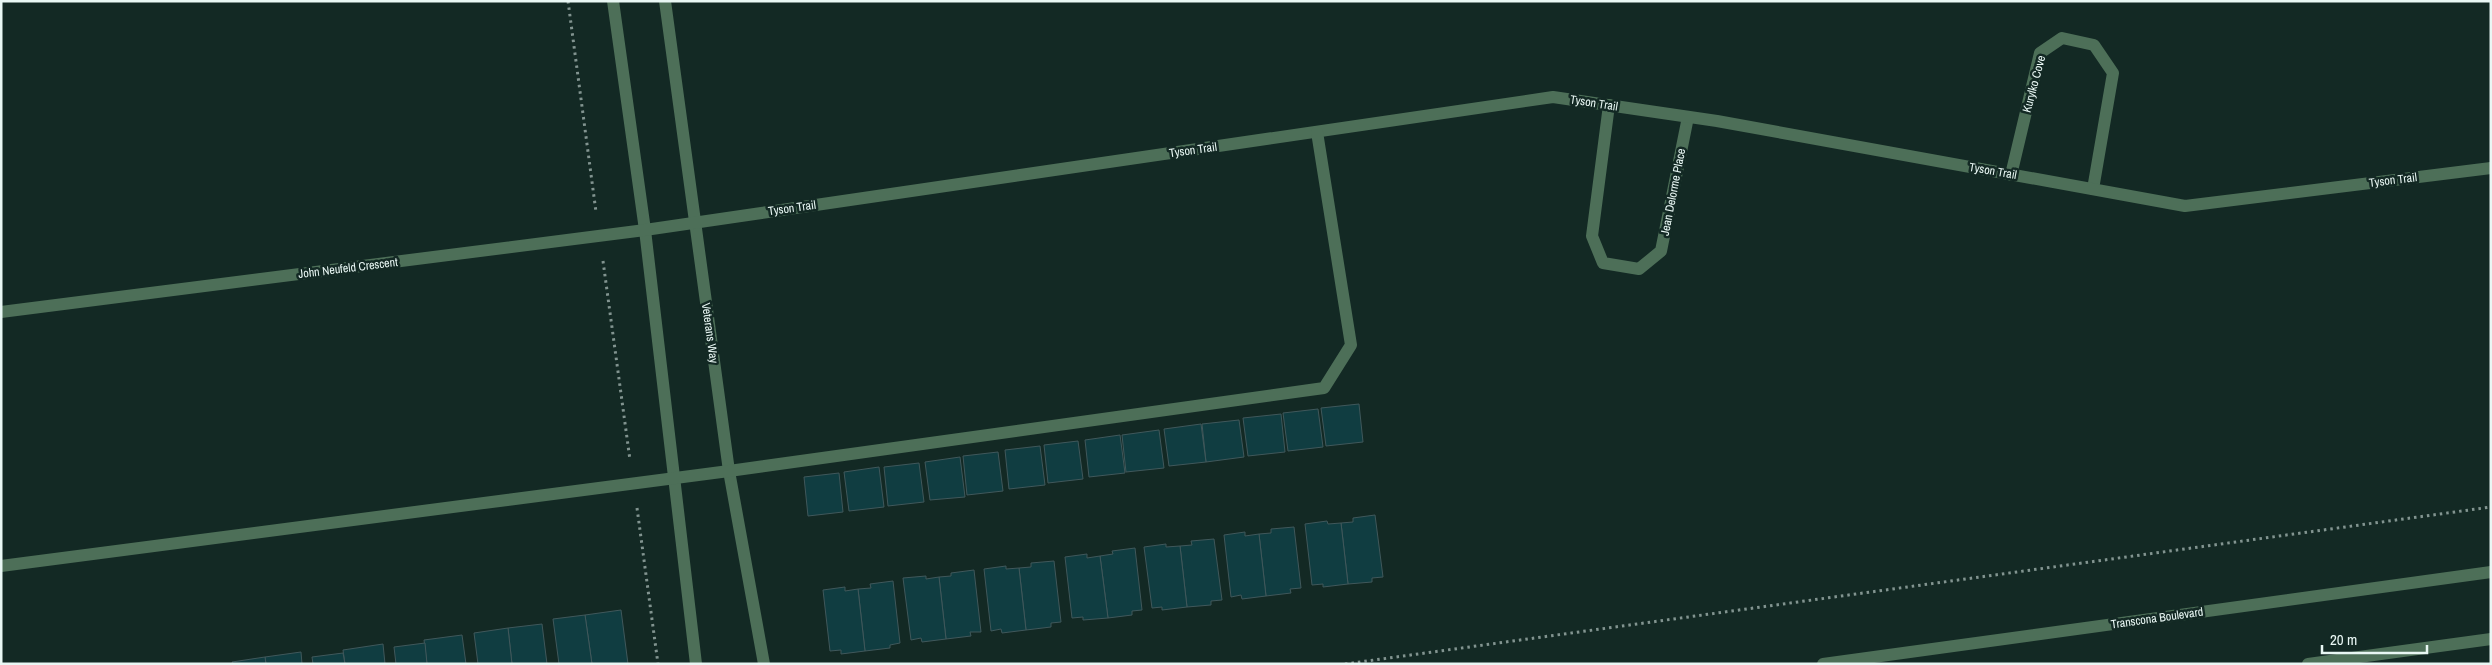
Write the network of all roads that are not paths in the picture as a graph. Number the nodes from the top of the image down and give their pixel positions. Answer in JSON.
{"nodes":[{"id":1,"x":613,"y":1,"type":"edge"},
{"id":2,"x":665,"y":1,"type":"edge"},
{"id":3,"x":1609,"y":106,"type":"junction"},
{"id":4,"x":1688,"y":117,"type":"junction"},
{"id":5,"x":1317,"y":132,"type":"junction"},
{"id":6,"x":2491,"y":168,"type":"edge"},
{"id":7,"x":2011,"y":174,"type":"junction"},
{"id":8,"x":2093,"y":189,"type":"junction"},
{"id":9,"x":695,"y":223,"type":"junction"},
{"id":10,"x":645,"y":230,"type":"junction"},
{"id":11,"x":1,"y":312,"type":"edge"},
{"id":12,"x":729,"y":471,"type":"junction"},
{"id":13,"x":673,"y":477,"type":"junction"},
{"id":14,"x":1,"y":566,"type":"edge"},
{"id":15,"x":2491,"y":572,"type":"edge"},
{"id":16,"x":2491,"y":638,"type":"edge"},
{"id":17,"x":696,"y":664,"type":"edge"},
{"id":18,"x":764,"y":664,"type":"edge"},
{"id":19,"x":1823,"y":664,"type":"edge"},
{"id":20,"x":2308,"y":664,"type":"edge"}],
"edges":[{"from":1,"to":10,"type":"street"},
{"from":2,"to":9,"type":"street","name":"Veterans Way"},
{"from":3,"to":4,"type":"street","name":"Tyson Trail"},
{"from":3,"to":4,"type":"street","name":"Jean Delorme Place"},
{"from":3,"to":5,"type":"street","name":"Tyson Trail"},
{"from":4,"to":7,"type":"street","name":"Tyson Trail"},
{"from":5,"to":9,"type":"street","name":"Tyson Trail"},
{"from":5,"to":12,"type":"street"},
{"from":6,"to":8,"type":"street","name":"Tyson Trail"},
{"from":7,"to":8,"type":"street","name":"Tyson Trail"},
{"from":7,"to":8,"type":"street","name":"Kurylko Cove"},
{"from":9,"to":10,"type":"street","name":"John Neufeld Crescent"},
{"from":9,"to":12,"type":"street","name":"Veterans Way"},
{"from":10,"to":11,"type":"street","name":"John Neufeld Crescent"},
{"from":10,"to":13,"type":"street"},
{"from":12,"to":13,"type":"street"},
{"from":12,"to":18,"type":"street","name":"Veterans Way"},
{"from":13,"to":14,"type":"street"},
{"from":13,"to":17,"type":"street"},
{"from":15,"to":19,"type":"street","name":"Transcona Boulevard"},
{"from":16,"to":20,"type":"street"}]}
